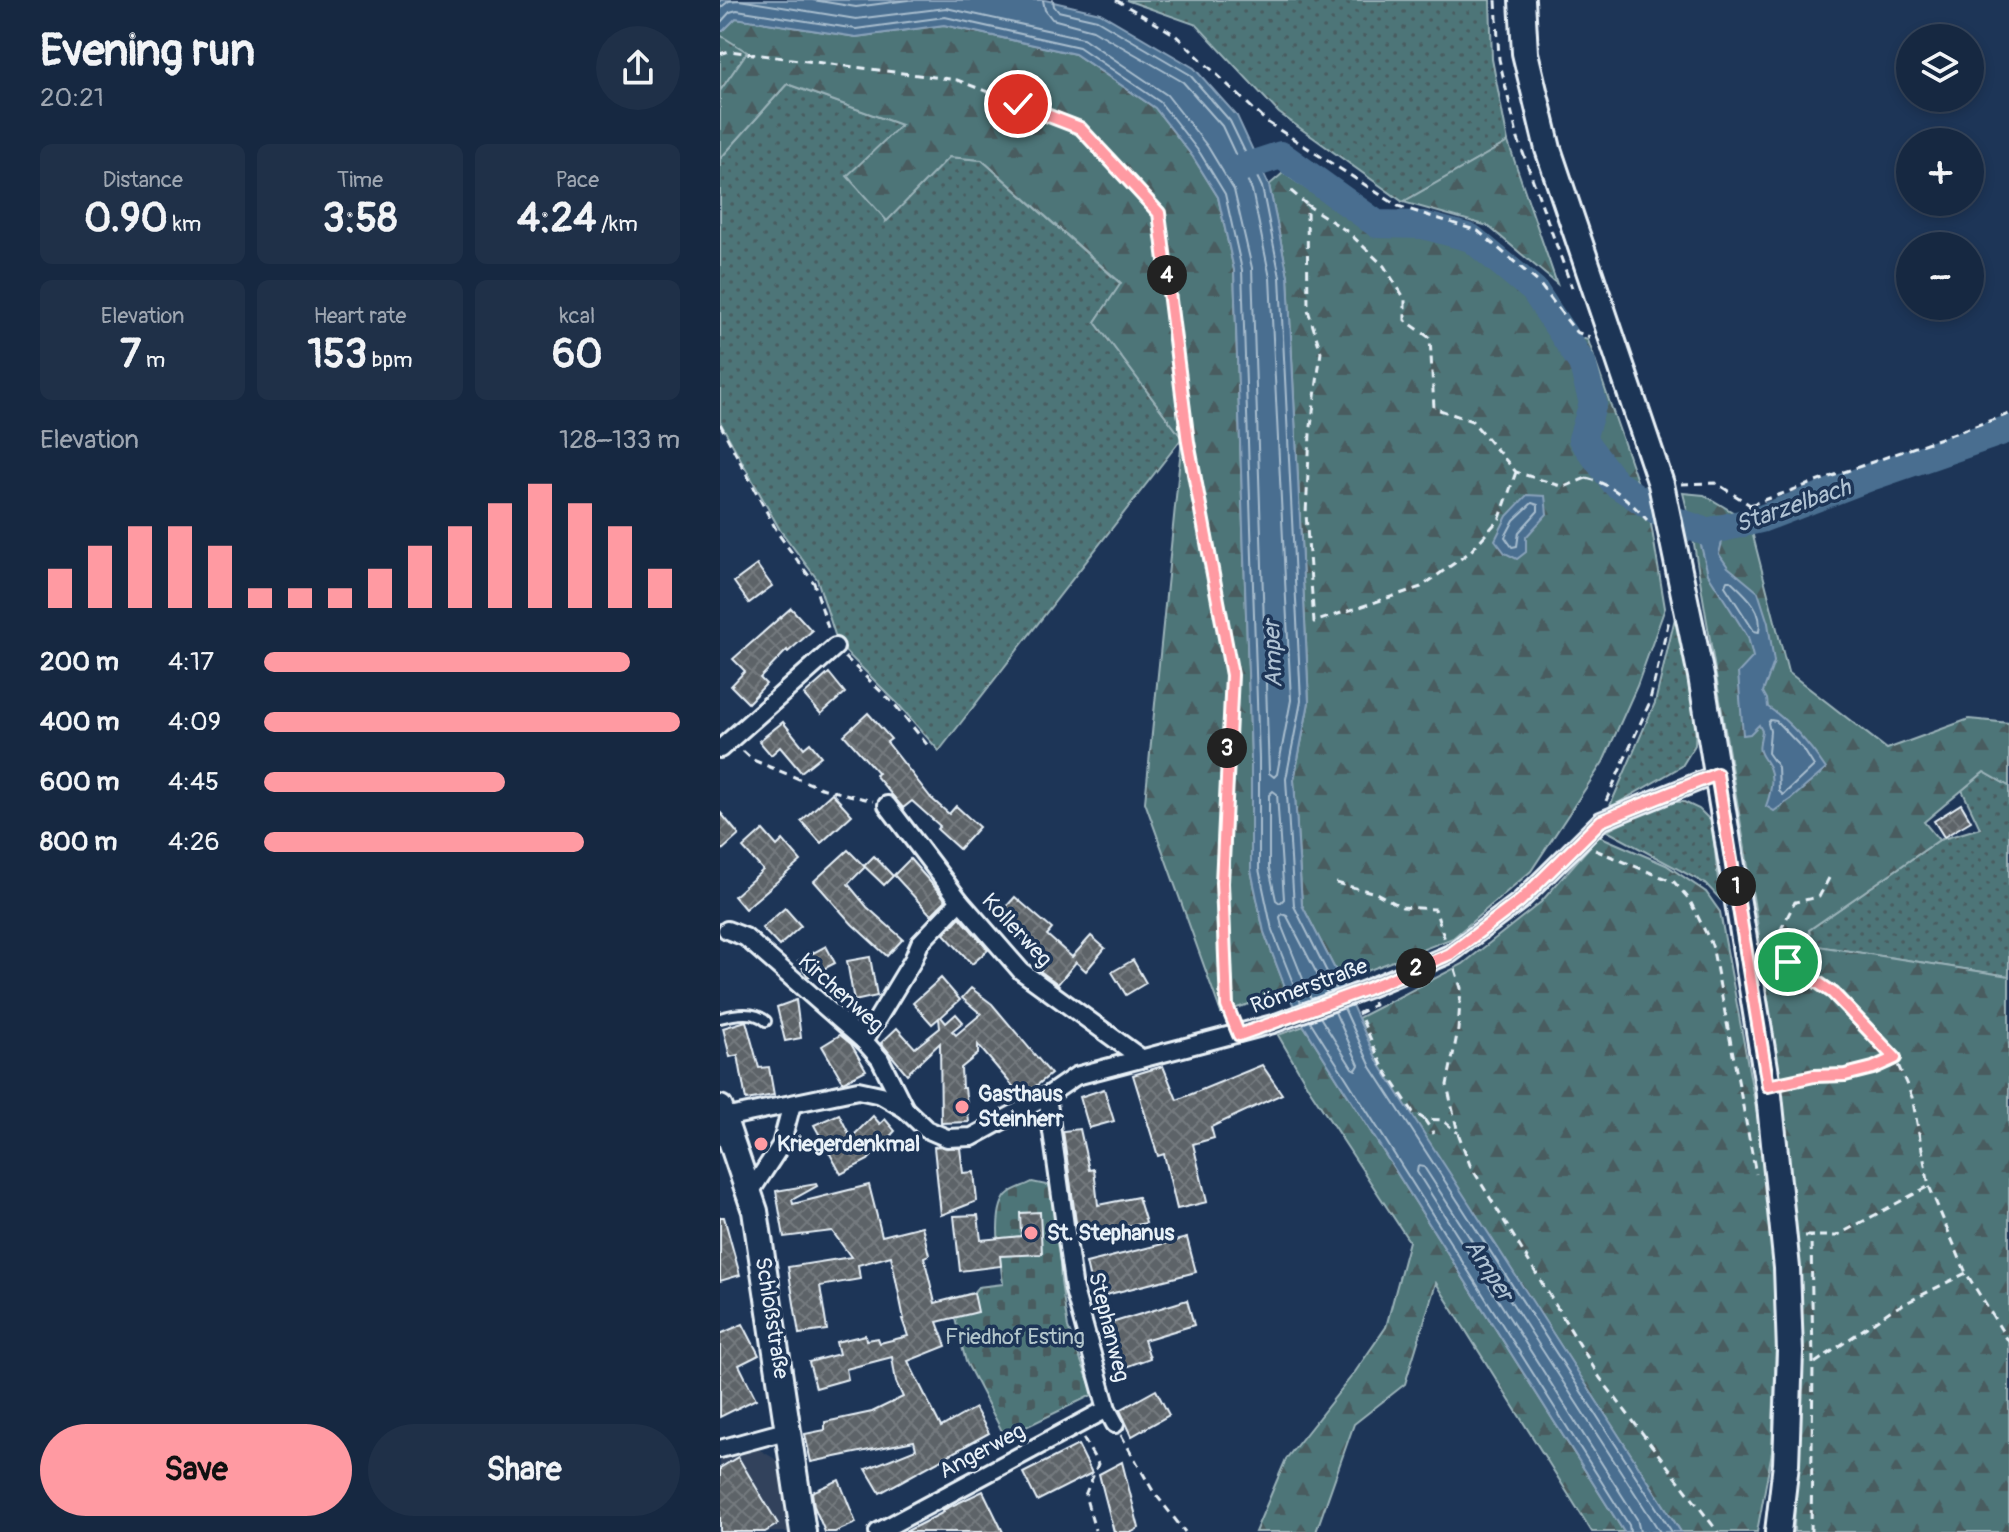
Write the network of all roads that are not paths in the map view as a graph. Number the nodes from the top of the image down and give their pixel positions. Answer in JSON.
{"nodes":[{"id":1,"x":1522,"y":0,"type":"edge"},
{"id":2,"x":835,"y":647,"type":"road end"},
{"id":3,"x":726,"y":745,"type":"edge"},
{"id":4,"x":1717,"y":774,"type":"junction"},
{"id":5,"x":887,"y":805,"type":"road end"},
{"id":6,"x":960,"y":901,"type":"junction"},
{"id":7,"x":727,"y":930,"type":"dead end"},
{"id":8,"x":720,"y":1018,"type":"edge"},
{"id":9,"x":766,"y":1021,"type":"dead end"},
{"id":10,"x":864,"y":1041,"type":"junction"},
{"id":11,"x":1141,"y":1058,"type":"junction"},
{"id":12,"x":1047,"y":1096,"type":"junction"},
{"id":13,"x":792,"y":1104,"type":"junction"},
{"id":14,"x":905,"y":1109,"type":"junction"},
{"id":15,"x":722,"y":1113,"type":"edge"},
{"id":16,"x":749,"y":1194,"type":"junction"},
{"id":17,"x":1111,"y":1416,"type":"joint"},
{"id":18,"x":789,"y":1430,"type":"junction"},
{"id":19,"x":720,"y":1449,"type":"edge"},
{"id":20,"x":803,"y":1532,"type":"edge"},
{"id":21,"x":878,"y":1532,"type":"edge"},
{"id":22,"x":1778,"y":1532,"type":"edge"}],
"edges":[{"from":1,"to":4,"type":"main road"},
{"from":2,"to":3,"type":"street"},
{"from":4,"to":11,"type":"street","name":"Römerstraße"},
{"from":4,"to":22,"type":"main road"},
{"from":5,"to":6,"type":"street","name":"Kollerweg"},
{"from":6,"to":10,"type":"street"},
{"from":6,"to":11,"type":"street","name":"Kollerweg"},
{"from":7,"to":10,"type":"street","name":"Kirchenweg"},
{"from":8,"to":9,"type":"lane"},
{"from":10,"to":14,"type":"street","name":"Kirchenweg"},
{"from":11,"to":12,"type":"street","name":"Römerstraße"},
{"from":12,"to":14,"type":"street","name":"Römerstraße"},
{"from":12,"to":17,"type":"street","name":"Stephanweg"},
{"from":13,"to":14,"type":"street","name":"Römerstraße"},
{"from":13,"to":15,"type":"street","name":"Römerstraße"},
{"from":13,"to":16,"type":"street"},
{"from":15,"to":16,"type":"main road","name":"Schloßstraße"},
{"from":16,"to":18,"type":"main road","name":"Schloßstraße"},
{"from":17,"to":21,"type":"street","name":"Angerweg"},
{"from":18,"to":19,"type":"street"},
{"from":18,"to":20,"type":"main road","name":"Schloßstraße"}]}
